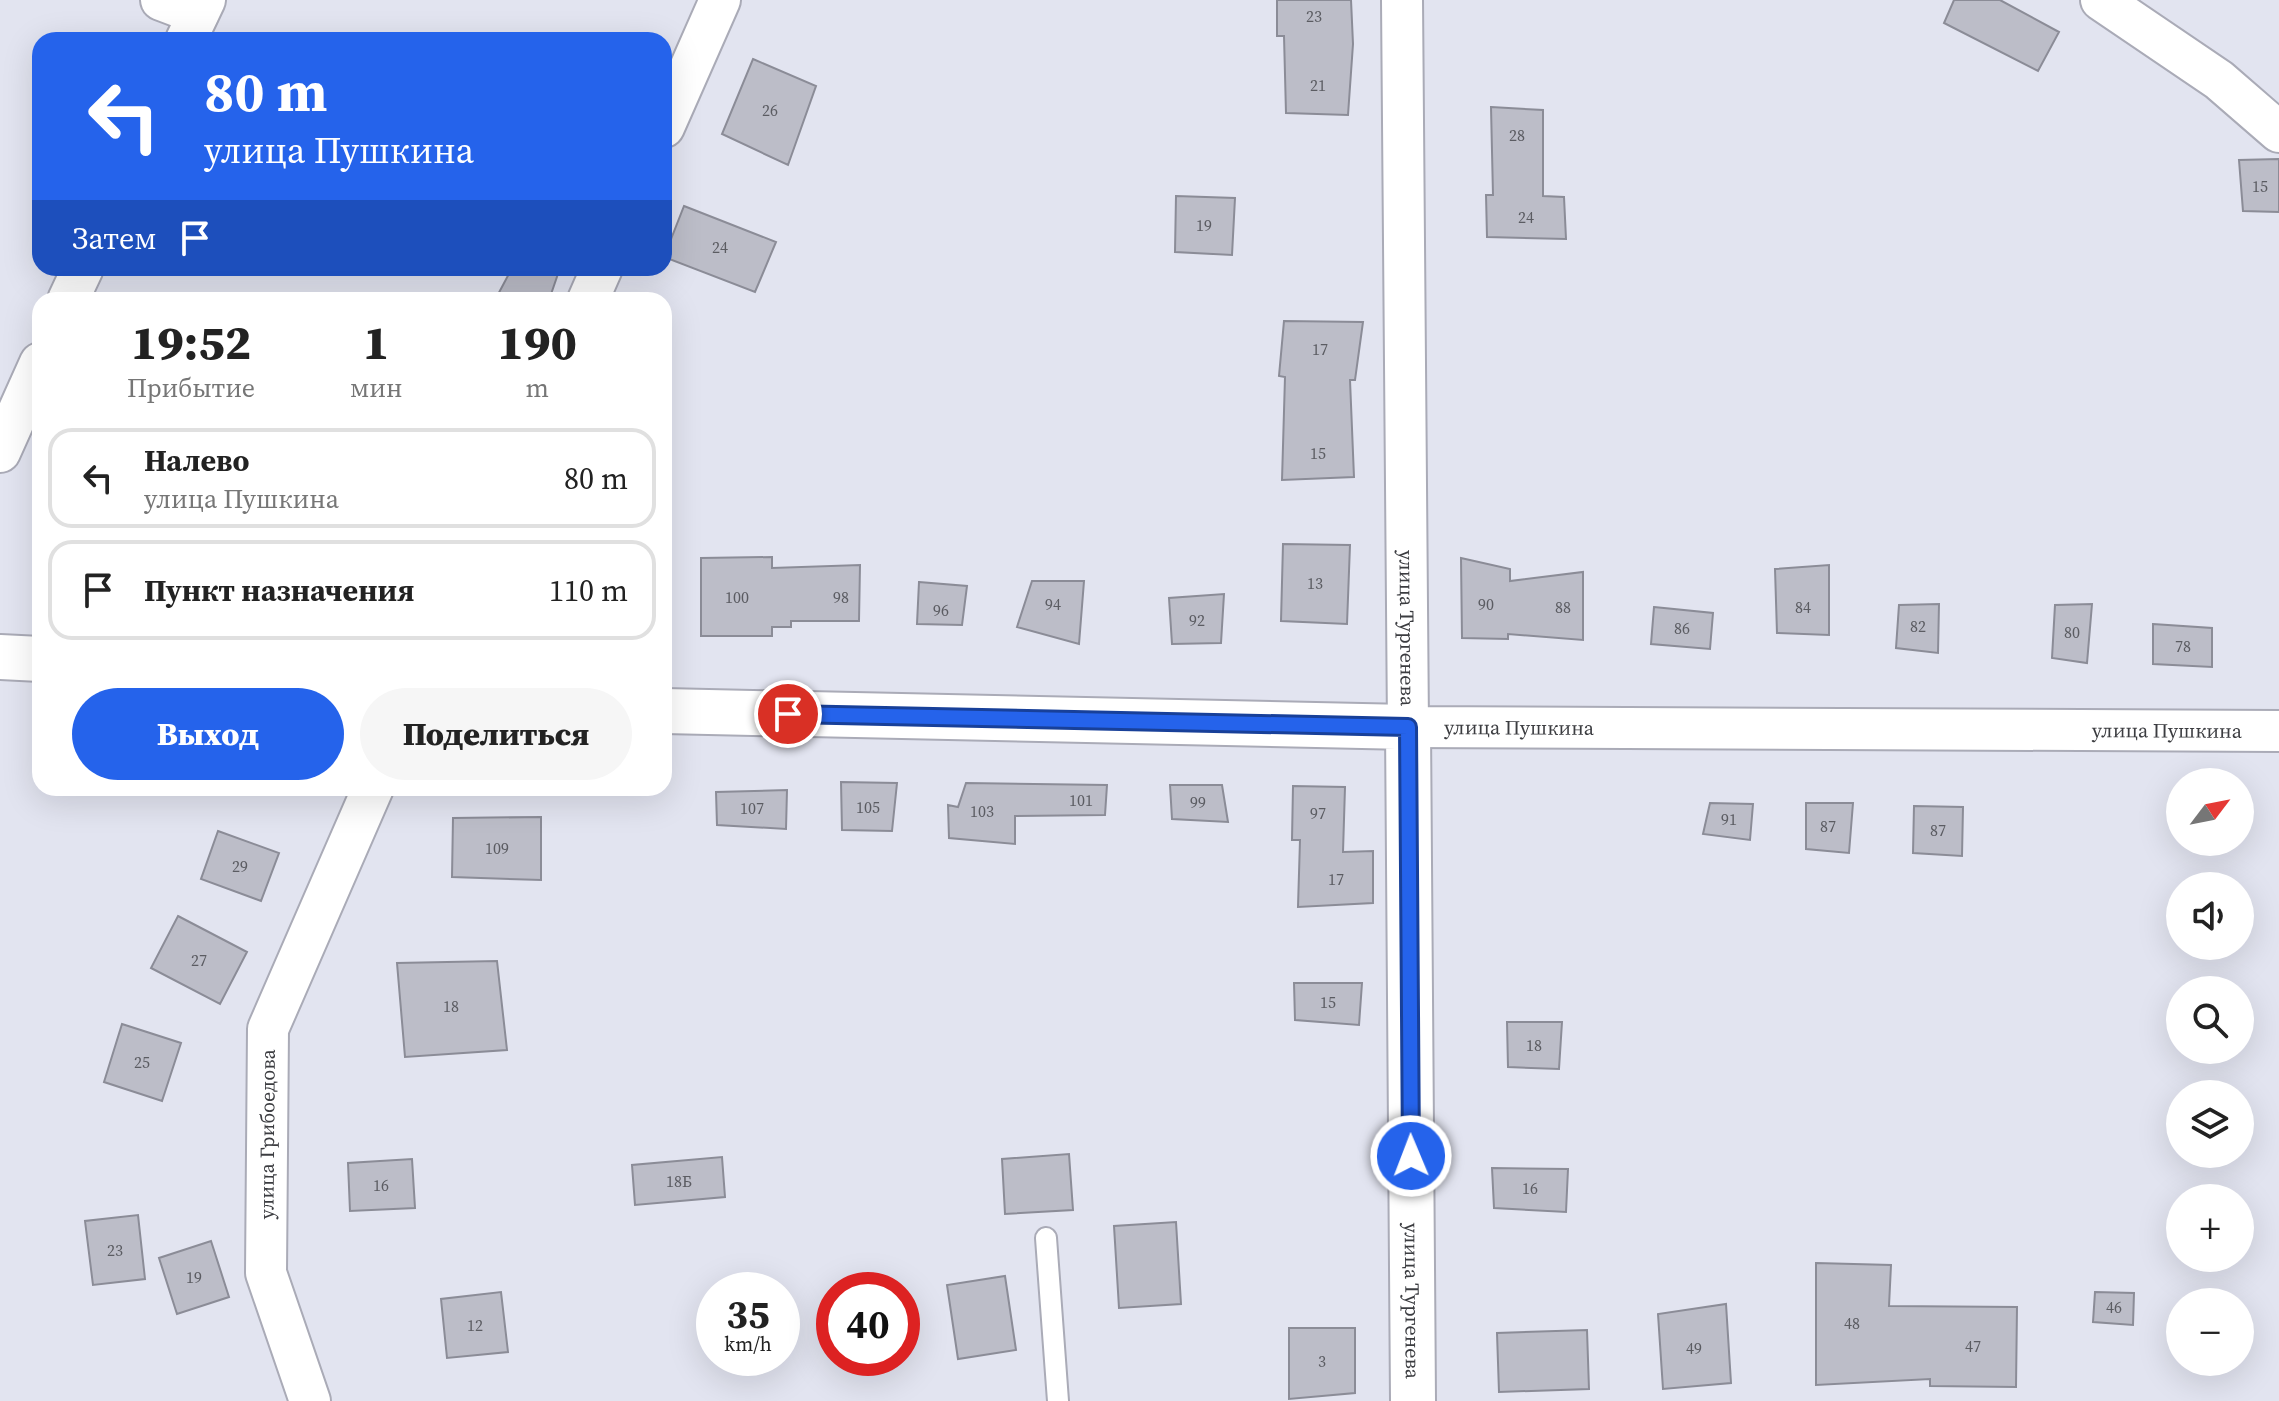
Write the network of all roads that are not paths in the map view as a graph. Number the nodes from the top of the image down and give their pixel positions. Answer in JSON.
{"nodes":[{"id":1,"x":720,"y":0,"type":"edge"},
{"id":2,"x":1402,"y":0,"type":"edge"},
{"id":3,"x":2101,"y":0,"type":"edge"},
{"id":4,"x":672,"y":109,"type":"edge"},
{"id":5,"x":2279,"y":132,"type":"edge"},
{"id":6,"x":32,"y":381,"type":"edge"},
{"id":7,"x":0,"y":452,"type":"edge"},
{"id":8,"x":0,"y":657,"type":"edge"},
{"id":9,"x":32,"y":659,"type":"edge"},
{"id":10,"x":672,"y":711,"type":"edge"},
{"id":11,"x":1408,"y":727,"type":"junction"},
{"id":12,"x":2279,"y":731,"type":"edge"},
{"id":13,"x":370,"y":796,"type":"edge"},
{"id":14,"x":1046,"y":1238,"type":"dead end"},
{"id":15,"x":310,"y":1401,"type":"edge"},
{"id":16,"x":1058,"y":1401,"type":"edge"},
{"id":17,"x":1413,"y":1401,"type":"edge"}],
"edges":[{"from":1,"to":4,"type":"street"},
{"from":2,"to":11,"type":"street","name":"улица Тургенева"},
{"from":3,"to":5,"type":"street"},
{"from":6,"to":7,"type":"street"},
{"from":8,"to":9,"type":"street"},
{"from":10,"to":11,"type":"street","name":"улица Пушкина"},
{"from":11,"to":12,"type":"street","name":"улица Пушкина"},
{"from":11,"to":17,"type":"street","name":"улица Тургенева"},
{"from":13,"to":15,"type":"street","name":"улица Грибоедова"},
{"from":14,"to":16,"type":"lane"}]}
